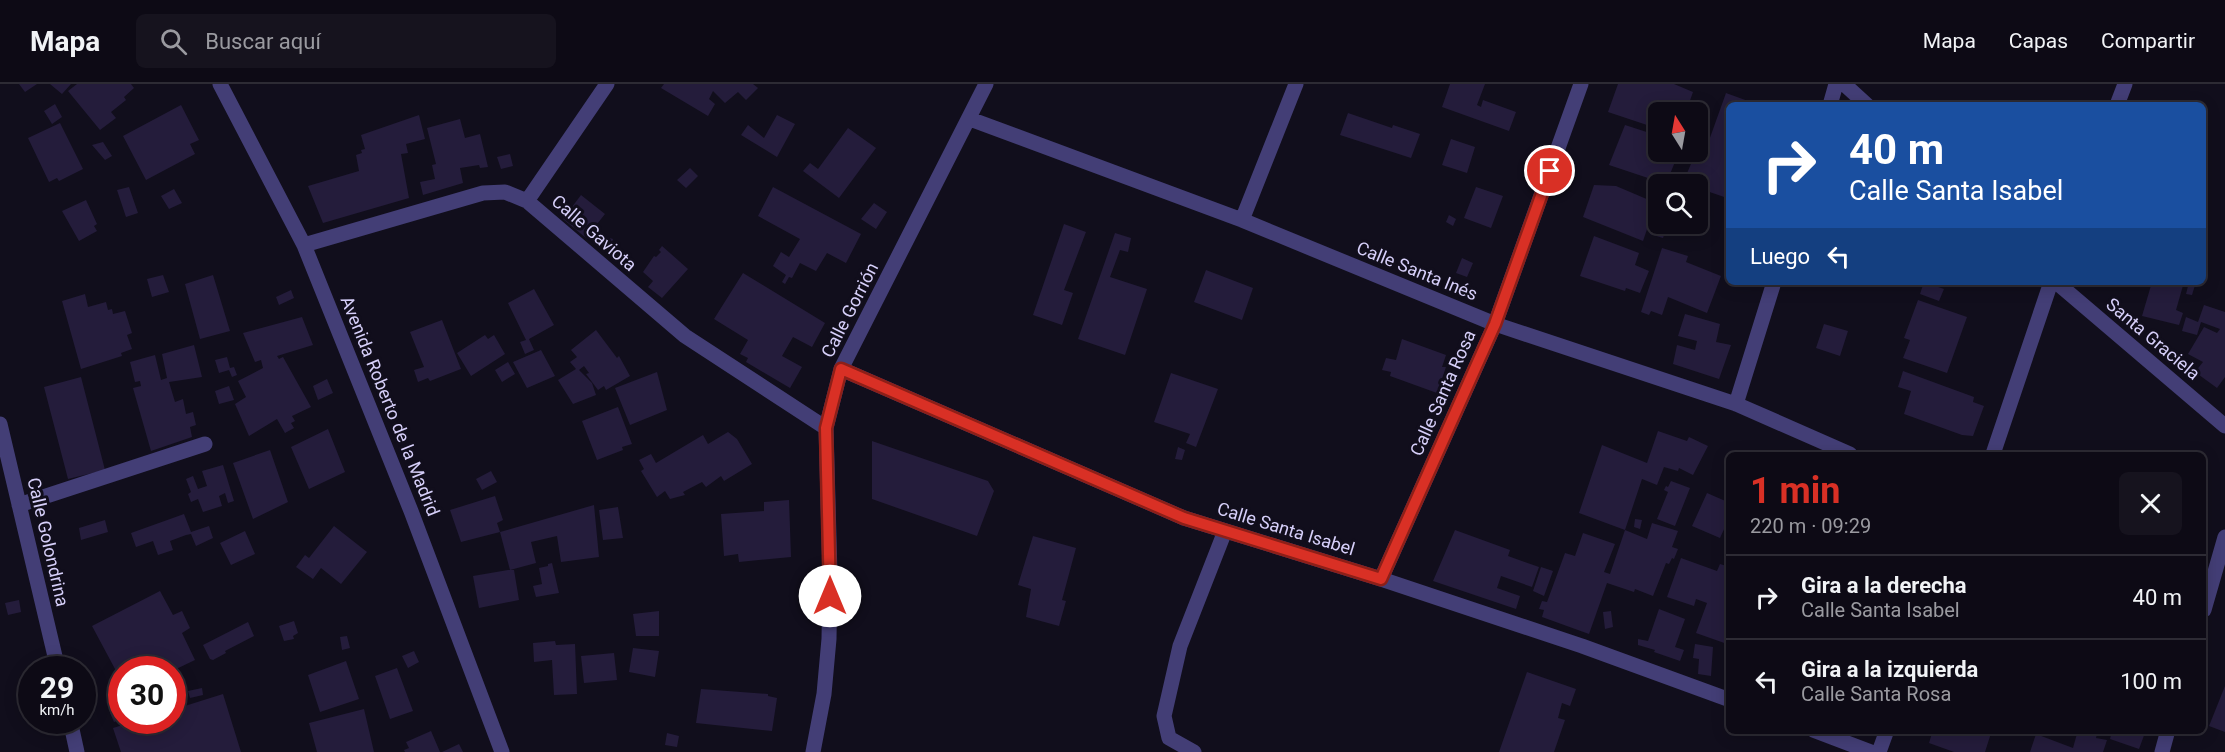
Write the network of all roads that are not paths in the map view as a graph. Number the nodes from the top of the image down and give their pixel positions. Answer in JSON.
{"nodes":[{"id":1,"x":220,"y":84,"type":"edge"},
{"id":2,"x":607,"y":84,"type":"edge"},
{"id":3,"x":986,"y":84,"type":"edge"},
{"id":4,"x":1296,"y":84,"type":"edge"},
{"id":5,"x":1581,"y":84,"type":"edge"},
{"id":6,"x":1836,"y":84,"type":"edge"},
{"id":7,"x":1844,"y":84,"type":"edge"},
{"id":8,"x":2125,"y":84,"type":"edge"},
{"id":9,"x":1831,"y":102,"type":"edge"},
{"id":10,"x":1863,"y":102,"type":"edge"},
{"id":11,"x":2118,"y":102,"type":"edge"},
{"id":12,"x":970,"y":119,"type":"junction"},
{"id":13,"x":527,"y":201,"type":"junction"},
{"id":14,"x":1242,"y":220,"type":"junction"},
{"id":15,"x":304,"y":245,"type":"junction"},
{"id":16,"x":1773,"y":285,"type":"edge"},
{"id":17,"x":2049,"y":285,"type":"edge"},
{"id":18,"x":2060,"y":285,"type":"edge"},
{"id":19,"x":1495,"y":324,"type":"junction"},
{"id":20,"x":841,"y":369,"type":"junction"},
{"id":21,"x":1736,"y":405,"type":"junction"},
{"id":22,"x":0,"y":424,"type":"edge"},
{"id":23,"x":2225,"y":426,"type":"edge"},
{"id":24,"x":826,"y":428,"type":"junction"},
{"id":25,"x":205,"y":444,"type":"dead end"},
{"id":26,"x":1845,"y":452,"type":"edge"},
{"id":27,"x":1994,"y":452,"type":"edge"},
{"id":28,"x":19,"y":504,"type":"junction"},
{"id":29,"x":1225,"y":531,"type":"junction"},
{"id":30,"x":2225,"y":537,"type":"edge"},
{"id":31,"x":1381,"y":579,"type":"junction"},
{"id":32,"x":2206,"y":603,"type":"edge"},
{"id":33,"x":55,"y":656,"type":"edge"},
{"id":34,"x":1726,"y":699,"type":"edge"},
{"id":35,"x":73,"y":734,"type":"edge"},
{"id":36,"x":1824,"y":734,"type":"edge"},
{"id":37,"x":1886,"y":734,"type":"edge"},
{"id":38,"x":2167,"y":734,"type":"edge"},
{"id":39,"x":77,"y":752,"type":"edge"},
{"id":40,"x":502,"y":752,"type":"edge"},
{"id":41,"x":813,"y":752,"type":"edge"},
{"id":42,"x":1194,"y":752,"type":"edge"},
{"id":43,"x":1871,"y":752,"type":"edge"},
{"id":44,"x":1879,"y":752,"type":"edge"},
{"id":45,"x":2162,"y":752,"type":"edge"}],
"edges":[{"from":1,"to":15,"type":"street","name":"Avenida Roberto de la Madrid"},
{"from":2,"to":13,"type":"street"},
{"from":3,"to":12,"type":"street","name":"Calle Gorrión"},
{"from":4,"to":14,"type":"street"},
{"from":5,"to":19,"type":"street","name":"Calle Santa Rosa"},
{"from":6,"to":9,"type":"street"},
{"from":7,"to":10,"type":"street"},
{"from":8,"to":11,"type":"street"},
{"from":12,"to":14,"type":"street","name":"Calle Santa Inés"},
{"from":12,"to":20,"type":"street","name":"Calle Gorrión"},
{"from":13,"to":15,"type":"street","name":"Calle Gaviota"},
{"from":13,"to":24,"type":"street","name":"Calle Gaviota"},
{"from":14,"to":19,"type":"street","name":"Calle Santa Inés"},
{"from":15,"to":40,"type":"street","name":"Avenida Roberto de la Madrid"},
{"from":16,"to":21,"type":"street"},
{"from":17,"to":27,"type":"street"},
{"from":18,"to":23,"type":"street","name":"Santa Graciela"},
{"from":19,"to":21,"type":"street","name":"Calle Santa Inés"},
{"from":19,"to":31,"type":"street","name":"Calle Santa Rosa"},
{"from":20,"to":24,"type":"street","name":"Calle Gorrión"},
{"from":20,"to":29,"type":"street","name":"Calle Santa Isabel"},
{"from":21,"to":26,"type":"street","name":"Calle Santa Inés"},
{"from":22,"to":28,"type":"street","name":"Calle Golondrina"},
{"from":24,"to":41,"type":"street","name":"Calle Gorrión"},
{"from":25,"to":28,"type":"street"},
{"from":28,"to":33,"type":"street","name":"Calle Golondrina"},
{"from":29,"to":31,"type":"street","name":"Calle Santa Isabel"},
{"from":29,"to":42,"type":"street"},
{"from":30,"to":32,"type":"street"},
{"from":31,"to":34,"type":"street","name":"Calle Santa Isabel"},
{"from":35,"to":39,"type":"street"},
{"from":36,"to":43,"type":"street"},
{"from":37,"to":44,"type":"street"},
{"from":38,"to":45,"type":"street"}]}
